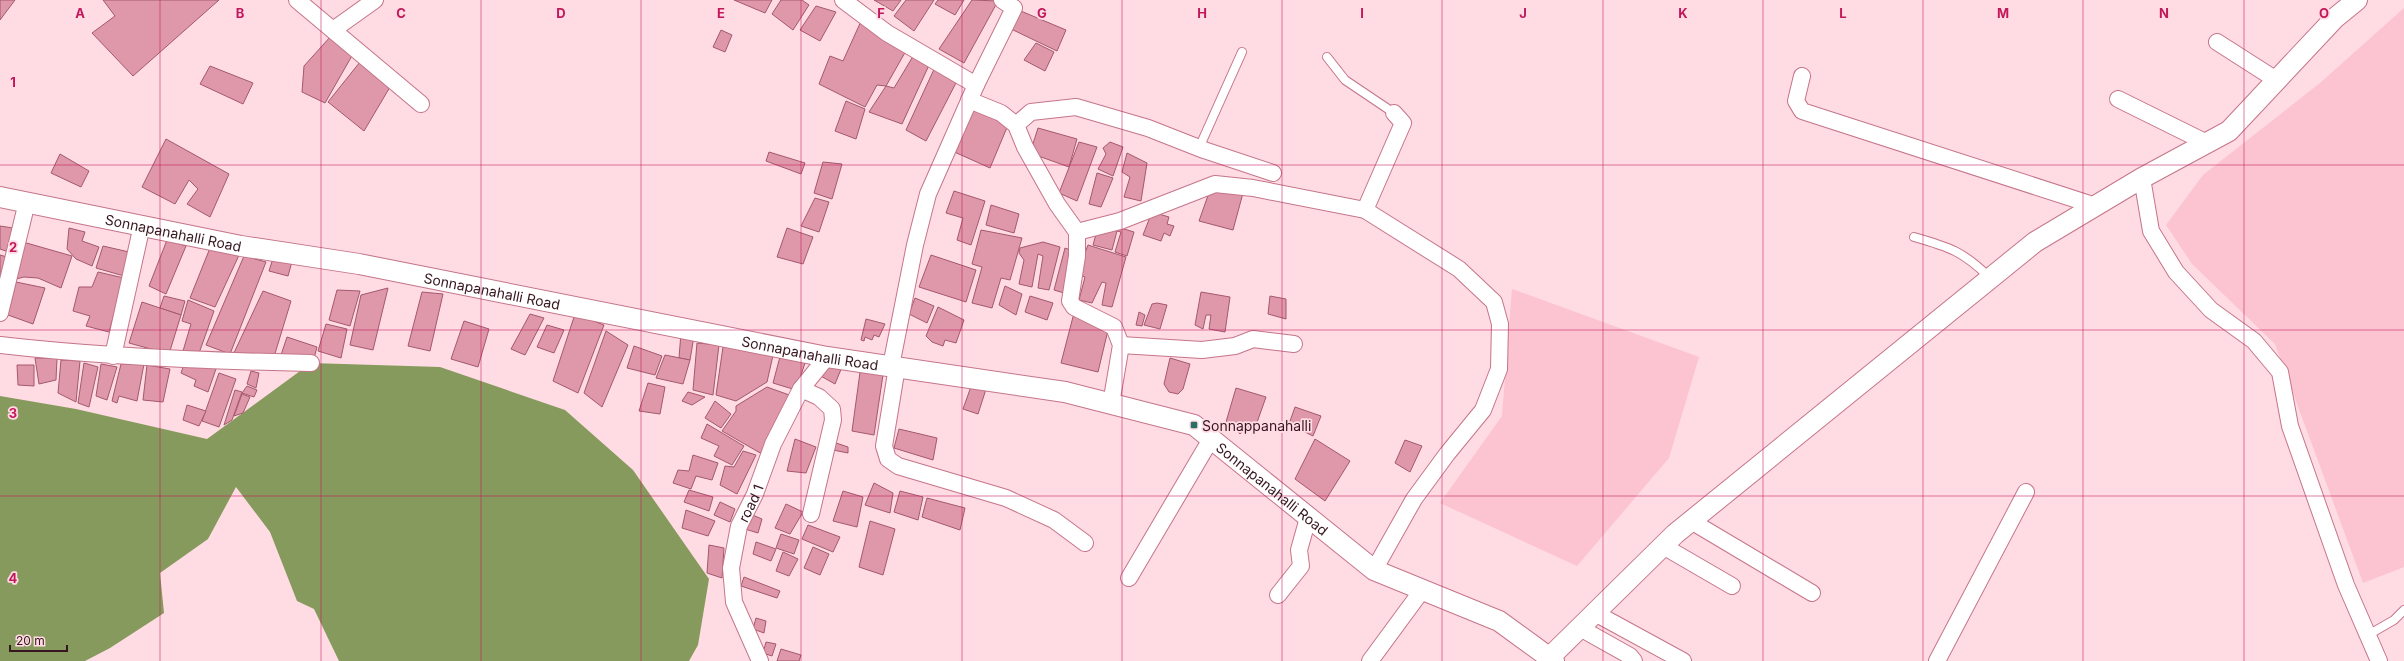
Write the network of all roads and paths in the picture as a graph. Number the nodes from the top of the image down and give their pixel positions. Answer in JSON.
{"nodes":[{"id":1,"x":297,"y":0,"type":"edge"},
{"id":2,"x":375,"y":0,"type":"edge"},
{"id":3,"x":843,"y":0,"type":"edge"},
{"id":4,"x":2358,"y":0,"type":"edge"},
{"id":5,"x":1012,"y":3,"type":"edge"},
{"id":6,"x":333,"y":30,"type":"junction"},
{"id":7,"x":2217,"y":42,"type":"dead end"},
{"id":8,"x":1242,"y":52,"type":"dead end"},
{"id":9,"x":1327,"y":58,"type":"dead end"},
{"id":10,"x":1802,"y":76,"type":"dead end"},
{"id":11,"x":2278,"y":81,"type":"junction"},
{"id":12,"x":976,"y":85,"type":"junction"},
{"id":13,"x":2118,"y":99,"type":"dead end"},
{"id":14,"x":969,"y":100,"type":"junction"},
{"id":15,"x":421,"y":104,"type":"dead end"},
{"id":16,"x":1394,"y":113,"type":"joint"},
{"id":17,"x":1016,"y":125,"type":"junction"},
{"id":18,"x":2207,"y":143,"type":"junction"},
{"id":19,"x":1199,"y":148,"type":"junction"},
{"id":20,"x":1273,"y":173,"type":"dead end"},
{"id":21,"x":2142,"y":178,"type":"junction"},
{"id":22,"x":0,"y":197,"type":"edge"},
{"id":23,"x":27,"y":202,"type":"junction"},
{"id":24,"x":2096,"y":206,"type":"junction"},
{"id":25,"x":1365,"y":210,"type":"junction"},
{"id":26,"x":142,"y":225,"type":"junction"},
{"id":27,"x":1077,"y":232,"type":"junction"},
{"id":28,"x":1914,"y":237,"type":"dead end"},
{"id":29,"x":1990,"y":279,"type":"junction"},
{"id":30,"x":0,"y":313,"type":"edge"},
{"id":31,"x":1294,"y":344,"type":"dead end"},
{"id":32,"x":0,"y":345,"type":"edge"},
{"id":33,"x":1121,"y":345,"type":"junction"},
{"id":34,"x":113,"y":356,"type":"junction"},
{"id":35,"x":827,"y":357,"type":"junction"},
{"id":36,"x":311,"y":364,"type":"dead end"},
{"id":37,"x":894,"y":366,"type":"junction"},
{"id":38,"x":800,"y":389,"type":"junction"},
{"id":39,"x":1111,"y":404,"type":"junction"},
{"id":40,"x":1211,"y":439,"type":"junction"},
{"id":41,"x":2026,"y":492,"type":"dead end"},
{"id":42,"x":811,"y":514,"type":"dead end"},
{"id":43,"x":1308,"y":518,"type":"junction"},
{"id":44,"x":1691,"y":521,"type":"junction"},
{"id":45,"x":1085,"y":543,"type":"dead end"},
{"id":46,"x":1663,"y":546,"type":"junction"},
{"id":47,"x":1374,"y":570,"type":"junction"},
{"id":48,"x":1129,"y":578,"type":"dead end"},
{"id":49,"x":1732,"y":586,"type":"dead end"},
{"id":50,"x":1423,"y":589,"type":"junction"},
{"id":51,"x":1812,"y":593,"type":"dead end"},
{"id":52,"x":1278,"y":595,"type":"dead end"},
{"id":53,"x":2404,"y":610,"type":"edge"},
{"id":54,"x":1595,"y":613,"type":"junction"},
{"id":55,"x":1580,"y":628,"type":"junction"},
{"id":56,"x":2368,"y":635,"type":"junction"},
{"id":57,"x":1552,"y":659,"type":"edge"},
{"id":58,"x":760,"y":661,"type":"edge"},
{"id":59,"x":1370,"y":661,"type":"edge"},
{"id":60,"x":1634,"y":661,"type":"edge"},
{"id":61,"x":1683,"y":661,"type":"edge"},
{"id":62,"x":1937,"y":661,"type":"edge"},
{"id":63,"x":2379,"y":661,"type":"edge"}],
"edges":[{"from":1,"to":6,"type":"street"},
{"from":2,"to":6,"type":"street"},
{"from":3,"to":12,"type":"street"},
{"from":4,"to":11,"type":"street"},
{"from":5,"to":12,"type":"street"},
{"from":6,"to":15,"type":"street"},
{"from":7,"to":11,"type":"street"},
{"from":8,"to":19,"type":"lane"},
{"from":9,"to":16,"type":"lane"},
{"from":10,"to":24,"type":"street"},
{"from":11,"to":18,"type":"street"},
{"from":12,"to":14,"type":"street"},
{"from":13,"to":18,"type":"street"},
{"from":14,"to":17,"type":"street"},
{"from":14,"to":37,"type":"street"},
{"from":16,"to":25,"type":"street"},
{"from":17,"to":19,"type":"street"},
{"from":17,"to":27,"type":"street"},
{"from":18,"to":21,"type":"street"},
{"from":19,"to":20,"type":"street"},
{"from":21,"to":24,"type":"street"},
{"from":21,"to":56,"type":"street"},
{"from":22,"to":23,"type":"street","name":"Sonnapanahalli Road"},
{"from":23,"to":26,"type":"street","name":"Sonnapanahalli Road"},
{"from":23,"to":30,"type":"street"},
{"from":24,"to":29,"type":"street"},
{"from":25,"to":27,"type":"street"},
{"from":25,"to":47,"type":"street"},
{"from":26,"to":34,"type":"street"},
{"from":26,"to":35,"type":"street","name":"Sonnapanahalli Road"},
{"from":27,"to":33,"type":"street"},
{"from":28,"to":29,"type":"lane"},
{"from":29,"to":44,"type":"street"},
{"from":31,"to":33,"type":"street"},
{"from":32,"to":34,"type":"street"},
{"from":33,"to":39,"type":"street"},
{"from":34,"to":36,"type":"street"},
{"from":35,"to":37,"type":"street","name":"Sonnapanahalli Road"},
{"from":35,"to":38,"type":"street","name":"road 1"},
{"from":37,"to":39,"type":"street","name":"Sonnapanahalli Road"},
{"from":37,"to":45,"type":"street"},
{"from":38,"to":42,"type":"street"},
{"from":38,"to":58,"type":"street","name":"road 1"},
{"from":39,"to":40,"type":"street","name":"Sonnapanahalli Road"},
{"from":40,"to":43,"type":"street","name":"Sonnapanahalli Road"},
{"from":40,"to":48,"type":"street"},
{"from":41,"to":62,"type":"street"},
{"from":43,"to":47,"type":"street","name":"Sonnapanahalli Road"},
{"from":43,"to":52,"type":"street"},
{"from":44,"to":46,"type":"street"},
{"from":44,"to":51,"type":"street"},
{"from":46,"to":49,"type":"street"},
{"from":46,"to":54,"type":"street"},
{"from":47,"to":50,"type":"street","name":"Sonnapanahalli Road"},
{"from":50,"to":57,"type":"street","name":"Sonnapanahalli Road"},
{"from":50,"to":59,"type":"street"},
{"from":53,"to":56,"type":"lane"},
{"from":54,"to":55,"type":"street"},
{"from":54,"to":61,"type":"street"},
{"from":55,"to":57,"type":"street"},
{"from":55,"to":60,"type":"street"},
{"from":56,"to":63,"type":"street"}]}
